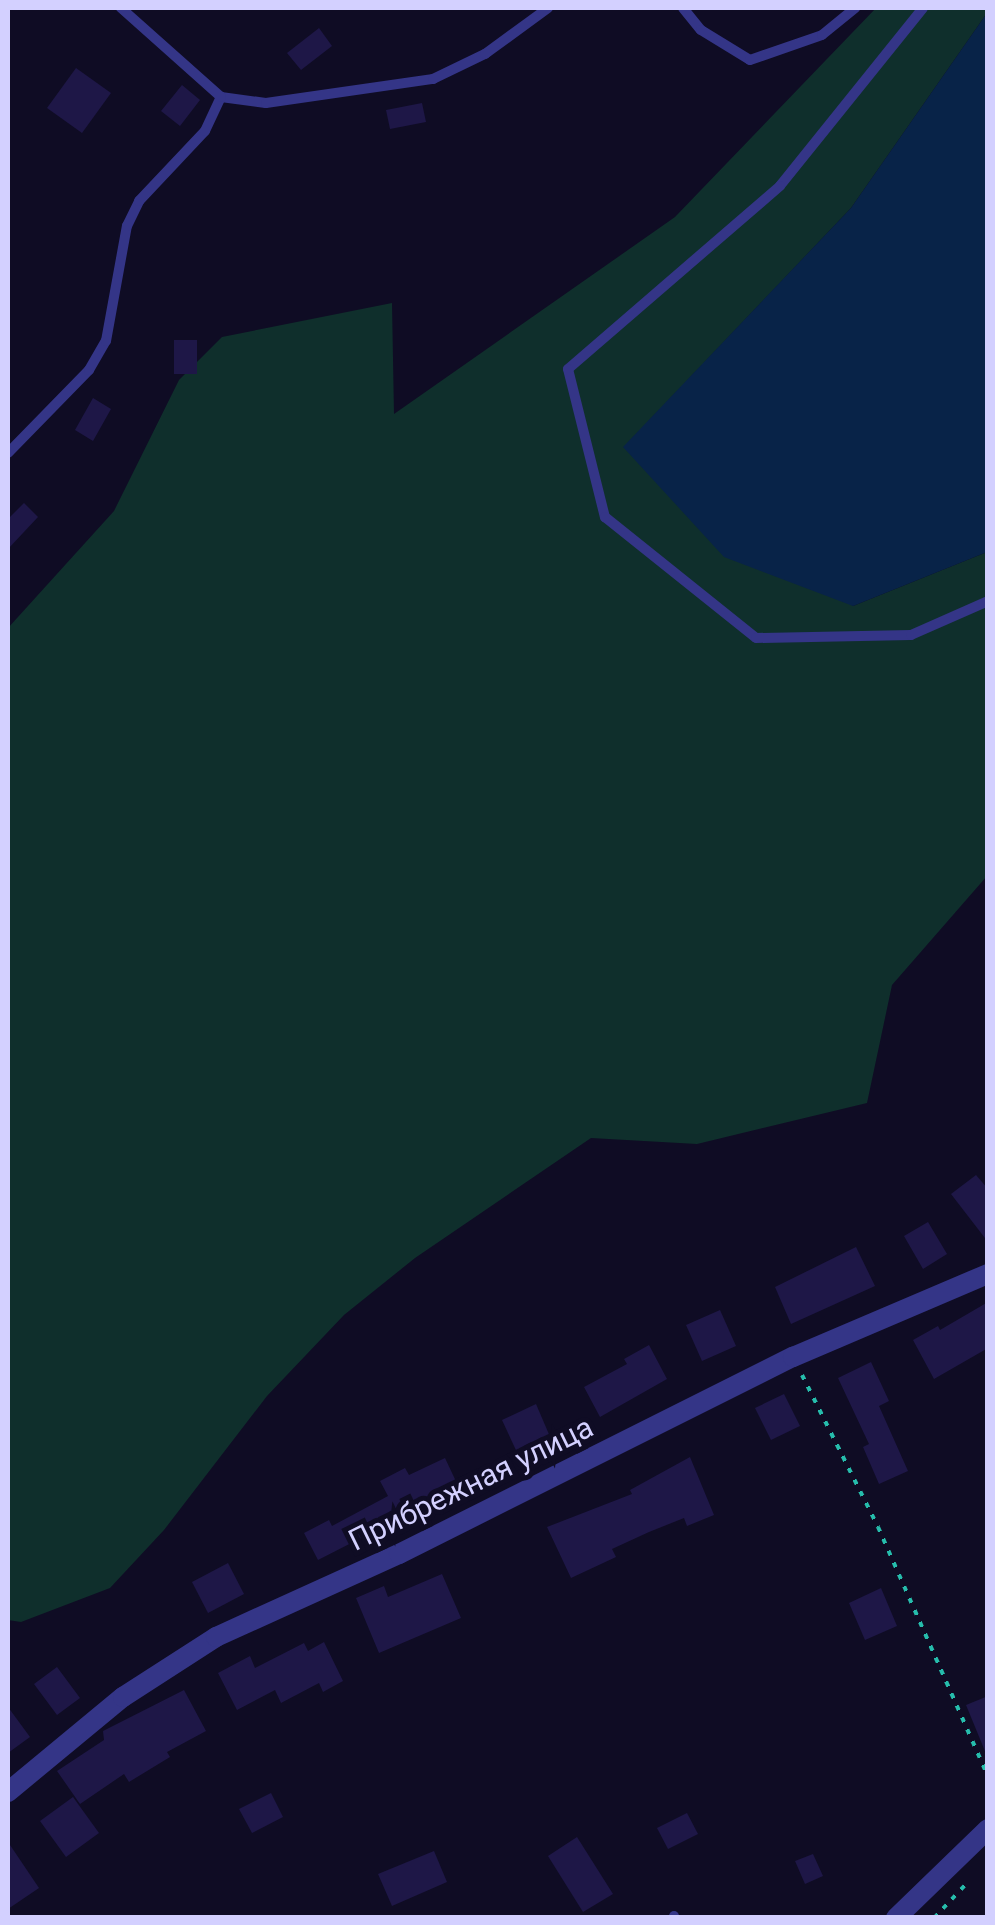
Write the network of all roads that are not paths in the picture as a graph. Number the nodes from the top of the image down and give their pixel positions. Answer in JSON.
{"nodes":[{"id":1,"x":121,"y":8,"type":"edge"},
{"id":2,"x":548,"y":8,"type":"edge"},
{"id":3,"x":683,"y":8,"type":"edge"},
{"id":4,"x":856,"y":8,"type":"edge"},
{"id":5,"x":923,"y":8,"type":"edge"},
{"id":6,"x":221,"y":97,"type":"junction"},
{"id":7,"x":8,"y":453,"type":"edge"},
{"id":8,"x":988,"y":601,"type":"edge"},
{"id":9,"x":988,"y":1274,"type":"edge"},
{"id":10,"x":8,"y":1792,"type":"edge"},
{"id":11,"x":988,"y":1829,"type":"edge"},
{"id":12,"x":896,"y":1918,"type":"edge"}],
"edges":[{"from":1,"to":6,"type":"lane"},
{"from":2,"to":6,"type":"lane"},
{"from":3,"to":4,"type":"lane"},
{"from":5,"to":8,"type":"lane"},
{"from":6,"to":7,"type":"lane"},
{"from":9,"to":10,"type":"street","name":"Прибрежная улица"},
{"from":11,"to":12,"type":"street"}]}
